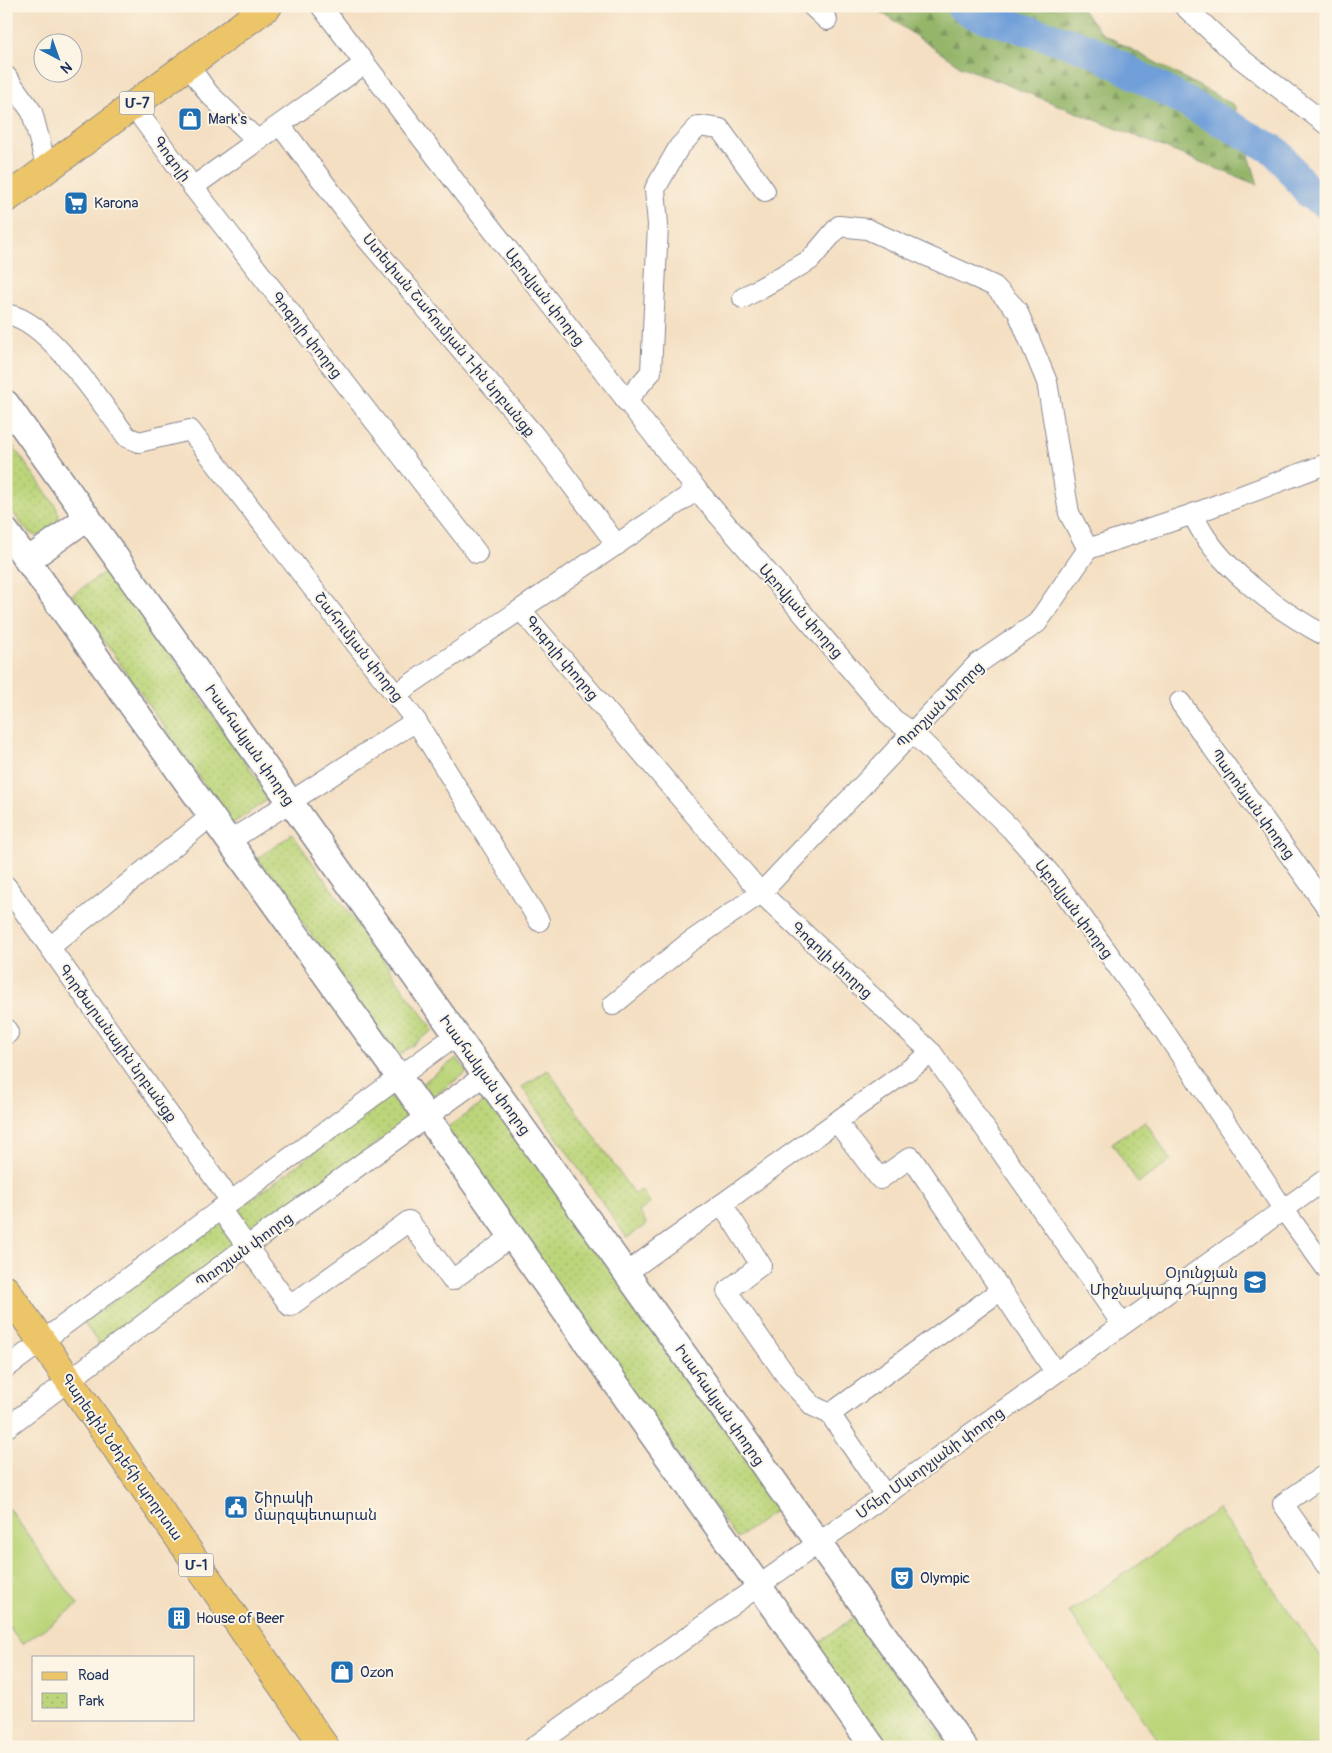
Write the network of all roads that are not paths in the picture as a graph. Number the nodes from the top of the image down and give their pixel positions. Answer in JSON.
{"nodes":[{"id":1,"x":268,"y":6,"type":"edge"},
{"id":2,"x":322,"y":6,"type":"edge"},
{"id":3,"x":812,"y":6,"type":"edge"},
{"id":4,"x":1184,"y":6,"type":"edge"},
{"id":5,"x":827,"y":20,"type":"dead end"},
{"id":6,"x":364,"y":64,"type":"junction"},
{"id":7,"x":188,"y":65,"type":"junction"},
{"id":8,"x":6,"y":76,"type":"edge"},
{"id":9,"x":133,"y":106,"type":"junction"},
{"id":10,"x":1326,"y":124,"type":"edge"},
{"id":11,"x":280,"y":125,"type":"junction"},
{"id":12,"x":258,"y":141,"type":"junction"},
{"id":13,"x":47,"y":169,"type":"junction"},
{"id":14,"x":193,"y":187,"type":"junction"},
{"id":15,"x":765,"y":191,"type":"dead end"},
{"id":16,"x":6,"y":199,"type":"edge"},
{"id":17,"x":743,"y":298,"type":"dead end"},
{"id":18,"x":6,"y":317,"type":"edge"},
{"id":19,"x":626,"y":402,"type":"junction"},
{"id":20,"x":6,"y":403,"type":"edge"},
{"id":21,"x":1326,"y":464,"type":"edge"},
{"id":22,"x":698,"y":490,"type":"junction"},
{"id":23,"x":1193,"y":514,"type":"junction"},
{"id":24,"x":88,"y":518,"type":"junction"},
{"id":25,"x":6,"y":531,"type":"edge"},
{"id":26,"x":617,"y":545,"type":"junction"},
{"id":27,"x":1088,"y":549,"type":"junction"},
{"id":28,"x":477,"y":554,"type":"dead end"},
{"id":29,"x":27,"y":561,"type":"junction"},
{"id":30,"x":521,"y":610,"type":"junction"},
{"id":31,"x":1326,"y":636,"type":"edge"},
{"id":32,"x":396,"y":694,"type":"junction"},
{"id":33,"x":1180,"y":702,"type":"dead end"},
{"id":34,"x":416,"y":721,"type":"junction"},
{"id":35,"x":912,"y":732,"type":"junction"},
{"id":36,"x":290,"y":802,"type":"junction"},
{"id":37,"x":210,"y":817,"type":"junction"},
{"id":38,"x":228,"y":842,"type":"junction"},
{"id":39,"x":6,"y":886,"type":"edge"},
{"id":40,"x":761,"y":893,"type":"junction"},
{"id":41,"x":1326,"y":906,"type":"edge"},
{"id":42,"x":539,"y":921,"type":"dead end"},
{"id":43,"x":50,"y":947,"type":"junction"},
{"id":44,"x":614,"y":1005,"type":"dead end"},
{"id":45,"x":456,"y":1035,"type":"junction"},
{"id":46,"x":932,"y":1053,"type":"junction"},
{"id":47,"x":485,"y":1075,"type":"junction"},
{"id":48,"x":399,"y":1077,"type":"junction"},
{"id":49,"x":427,"y":1117,"type":"junction"},
{"id":50,"x":837,"y":1122,"type":"junction"},
{"id":51,"x":1326,"y":1179,"type":"edge"},
{"id":52,"x":722,"y":1204,"type":"junction"},
{"id":53,"x":225,"y":1205,"type":"junction"},
{"id":54,"x":1284,"y":1210,"type":"junction"},
{"id":55,"x":512,"y":1236,"type":"junction"},
{"id":56,"x":246,"y":1247,"type":"junction"},
{"id":57,"x":1326,"y":1268,"type":"edge"},
{"id":58,"x":626,"y":1273,"type":"junction"},
{"id":59,"x":6,"y":1290,"type":"edge"},
{"id":60,"x":1001,"y":1290,"type":"junction"},
{"id":61,"x":1122,"y":1324,"type":"junction"},
{"id":62,"x":42,"y":1342,"type":"junction"},
{"id":63,"x":6,"y":1368,"type":"edge"},
{"id":64,"x":1055,"y":1372,"type":"junction"},
{"id":65,"x":69,"y":1381,"type":"junction"},
{"id":66,"x":830,"y":1414,"type":"junction"},
{"id":67,"x":6,"y":1428,"type":"edge"},
{"id":68,"x":1326,"y":1474,"type":"edge"},
{"id":69,"x":885,"y":1495,"type":"junction"},
{"id":70,"x":818,"y":1543,"type":"junction"},
{"id":71,"x":1326,"y":1565,"type":"edge"},
{"id":72,"x":758,"y":1585,"type":"junction"},
{"id":73,"x":325,"y":1747,"type":"edge"},
{"id":74,"x":534,"y":1747,"type":"edge"},
{"id":75,"x":873,"y":1747,"type":"edge"},
{"id":76,"x":964,"y":1747,"type":"edge"}],
"edges":[{"from":1,"to":7,"type":"main road","number":"Մ-7"},
{"from":2,"to":6,"type":"street","name":"Աբովյան փողոց"},
{"from":3,"to":5,"type":"street"},
{"from":4,"to":10,"type":"street"},
{"from":6,"to":11,"type":"street"},
{"from":6,"to":19,"type":"street","name":"Աբովյան փողոց"},
{"from":7,"to":9,"type":"main road","number":"Մ-7"},
{"from":7,"to":12,"type":"street"},
{"from":8,"to":13,"type":"street"},
{"from":9,"to":13,"type":"main road","number":"Մ-7"},
{"from":9,"to":14,"type":"street","name":"Գոգոլի"},
{"from":11,"to":12,"type":"street"},
{"from":11,"to":26,"type":"street","name":"Ստեփան Շահումյան 1-ին նրբանցք"},
{"from":12,"to":14,"type":"street"},
{"from":13,"to":16,"type":"main road","number":"Մ-7"},
{"from":14,"to":28,"type":"street","name":"Գոգոլի փողոց"},
{"from":15,"to":19,"type":"street"},
{"from":17,"to":27,"type":"street"},
{"from":18,"to":32,"type":"street","name":"Շահումյան փողոց"},
{"from":19,"to":22,"type":"street","name":"Աբովյան փողոց"},
{"from":20,"to":24,"type":"street","name":"Իսահակյան փողոց"},
{"from":21,"to":23,"type":"street"},
{"from":22,"to":26,"type":"street"},
{"from":22,"to":35,"type":"street","name":"Աբովյան փողոց"},
{"from":23,"to":27,"type":"street"},
{"from":23,"to":31,"type":"street"},
{"from":24,"to":29,"type":"street"},
{"from":24,"to":36,"type":"street","name":"Իսահակյան փողոց"},
{"from":25,"to":29,"type":"street"},
{"from":26,"to":30,"type":"street"},
{"from":27,"to":35,"type":"street","name":"Պռոշյան փողոց"},
{"from":29,"to":37,"type":"street"},
{"from":30,"to":32,"type":"street"},
{"from":30,"to":40,"type":"street","name":"Գոգոլի փողոց"},
{"from":32,"to":34,"type":"street","name":"Շահումյան փողոց"},
{"from":33,"to":41,"type":"street","name":"Պարոնյան փողոց"},
{"from":34,"to":36,"type":"street"},
{"from":34,"to":42,"type":"street","name":"Շահումյան փողոց"},
{"from":35,"to":40,"type":"street","name":"Պռոշյան փողոց"},
{"from":35,"to":54,"type":"street","name":"Աբովյան փողոց"},
{"from":36,"to":38,"type":"street"},
{"from":36,"to":45,"type":"street","name":"Իսահակյան փողոց"},
{"from":37,"to":38,"type":"street"},
{"from":37,"to":43,"type":"street"},
{"from":38,"to":48,"type":"street"},
{"from":39,"to":43,"type":"street","name":"Գործարանային նրբանցք"},
{"from":40,"to":44,"type":"street","name":"Պռոշյան փողոց"},
{"from":40,"to":46,"type":"street","name":"Գոգոլի փողոց"},
{"from":43,"to":53,"type":"street","name":"Գործարանային նրբանցք"},
{"from":45,"to":47,"type":"street","name":"Իսահակյան փողոց"},
{"from":45,"to":48,"type":"street"},
{"from":46,"to":50,"type":"street"},
{"from":46,"to":61,"type":"street","name":"Գոգոլի փողոց"},
{"from":47,"to":49,"type":"street","name":"Պռոշյան փողոց"},
{"from":47,"to":58,"type":"street","name":"Իսահակյան փողոց"},
{"from":48,"to":49,"type":"street"},
{"from":48,"to":53,"type":"street"},
{"from":49,"to":55,"type":"street"},
{"from":49,"to":56,"type":"street","name":"Պռոշյան փողոց"},
{"from":50,"to":52,"type":"street"},
{"from":50,"to":60,"type":"street"},
{"from":51,"to":54,"type":"street","name":"Մհեր Մկտրչյանի փողոց"},
{"from":52,"to":58,"type":"street"},
{"from":52,"to":66,"type":"street"},
{"from":53,"to":56,"type":"street","name":"Գործարանային նրբանցք"},
{"from":53,"to":62,"type":"street"},
{"from":54,"to":57,"type":"street","name":"Աբովյան փողոց"},
{"from":54,"to":61,"type":"street","name":"Մհեր Մկտրչյանի փողոց"},
{"from":55,"to":56,"type":"street","name":"Գործարանային նրբանցք"},
{"from":55,"to":72,"type":"street"},
{"from":56,"to":65,"type":"street","name":"Պռոշյան փողոց"},
{"from":58,"to":70,"type":"street","name":"Իսահակյան փողոց"},
{"from":59,"to":62,"type":"main road","name":"Գարեգին Նժդեհի պողոտա","number":"Մ-1"},
{"from":60,"to":64,"type":"street"},
{"from":60,"to":66,"type":"street"},
{"from":61,"to":64,"type":"street","name":"Մհեր Մկտրչյանի փողոց"},
{"from":62,"to":63,"type":"street"},
{"from":62,"to":65,"type":"main road","name":"Գարեգին Նժդեհի պողոտա","number":"Մ-1"},
{"from":64,"to":69,"type":"street","name":"Մհեր Մկտրչյանի փողոց"},
{"from":65,"to":67,"type":"street","name":"Պռոշյան փողոց"},
{"from":65,"to":73,"type":"main road","name":"Գարեգին Նժդեհի պողոտա","number":"Մ-1"},
{"from":66,"to":69,"type":"street"},
{"from":68,"to":71,"type":"street"},
{"from":69,"to":70,"type":"street","name":"Մհեր Մկտրչյանի փողոց"},
{"from":70,"to":72,"type":"street","name":"Մհեր Մկտրչյանի փողոց"},
{"from":70,"to":76,"type":"street","name":"Իսահակյան փողոց"},
{"from":72,"to":74,"type":"street","name":"Մհեր Մկտրչյանի փողոց"},
{"from":72,"to":75,"type":"street"}]}
